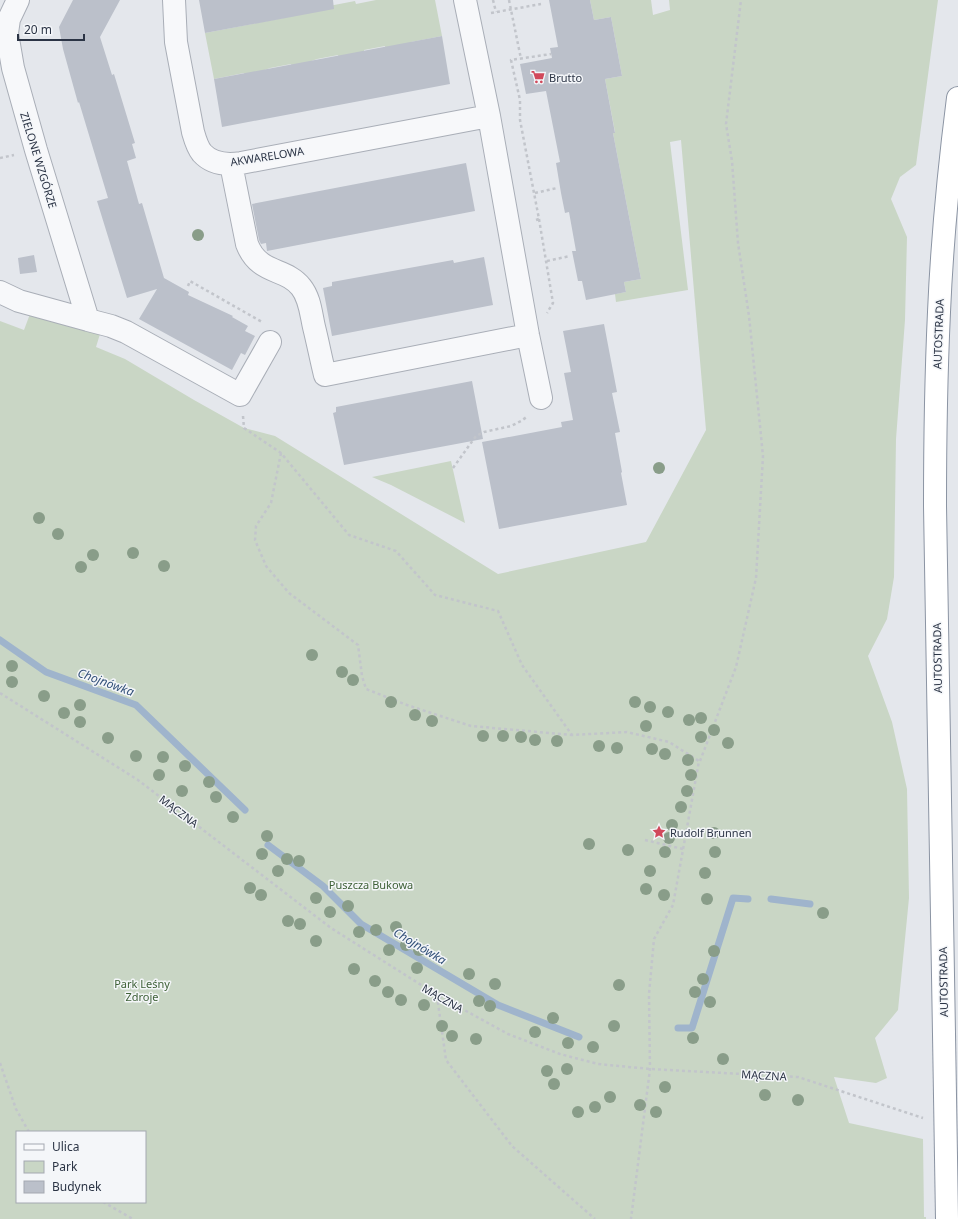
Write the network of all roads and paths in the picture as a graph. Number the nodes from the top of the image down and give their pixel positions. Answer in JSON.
{"nodes":[{"id":1,"x":18,"y":0,"type":"edge"},
{"id":2,"x":174,"y":0,"type":"edge"},
{"id":3,"x":465,"y":0,"type":"edge"},
{"id":4,"x":494,"y":0,"type":"edge"},
{"id":5,"x":509,"y":0,"type":"edge"},
{"id":6,"x":741,"y":0,"type":"edge"},
{"id":7,"x":542,"y":4,"type":"dead end"},
{"id":8,"x":516,"y":9,"type":"dead end"},
{"id":9,"x":496,"y":12,"type":"dead end"},
{"id":10,"x":551,"y":54,"type":"dead end"},
{"id":11,"x":521,"y":59,"type":"junction"},
{"id":12,"x":958,"y":98,"type":"edge"},
{"id":13,"x":489,"y":116,"type":"junction"},
{"id":14,"x":16,"y":154,"type":"dead end"},
{"id":15,"x":0,"y":158,"type":"edge"},
{"id":16,"x":231,"y":164,"type":"junction"},
{"id":17,"x":557,"y":188,"type":"dead end"},
{"id":18,"x":535,"y":193,"type":"junction"},
{"id":19,"x":536,"y":220,"type":"dead end"},
{"id":20,"x":570,"y":256,"type":"dead end"},
{"id":21,"x":547,"y":261,"type":"dead end"},
{"id":22,"x":188,"y":286,"type":"dead end"},
{"id":23,"x":0,"y":292,"type":"edge"},
{"id":24,"x":88,"y":320,"type":"junction"},
{"id":25,"x":262,"y":322,"type":"dead end"},
{"id":26,"x":528,"y":335,"type":"junction"},
{"id":27,"x":270,"y":342,"type":"dead end"},
{"id":28,"x":240,"y":396,"type":"junction"},
{"id":29,"x":535,"y":406,"type":"joint"},
{"id":30,"x":281,"y":453,"type":"junction"},
{"id":31,"x":453,"y":468,"type":"dead end"},
{"id":32,"x":0,"y":693,"type":"edge"},
{"id":33,"x":572,"y":735,"type":"junction"},
{"id":34,"x":700,"y":761,"type":"junction"},
{"id":35,"x":645,"y":840,"type":"dead end"},
{"id":36,"x":683,"y":849,"type":"junction"},
{"id":37,"x":437,"y":995,"type":"junction"},
{"id":38,"x":0,"y":1063,"type":"edge"},
{"id":39,"x":650,"y":1069,"type":"junction"},
{"id":40,"x":929,"y":1120,"type":"dead end"},
{"id":41,"x":28,"y":1131,"type":"edge"},
{"id":42,"x":105,"y":1203,"type":"edge"},
{"id":43,"x":133,"y":1219,"type":"edge"},
{"id":44,"x":595,"y":1219,"type":"edge"},
{"id":45,"x":631,"y":1219,"type":"edge"},
{"id":46,"x":947,"y":1219,"type":"edge"}],
"edges":[{"from":1,"to":24,"type":"street","name":"ZIELONE WZGÓRZE"},
{"from":2,"to":16,"type":"street","name":"AKWARELOWA"},
{"from":3,"to":13,"type":"street"},
{"from":4,"to":9,"type":"path"},
{"from":5,"to":11,"type":"path"},
{"from":6,"to":34,"type":"path"},
{"from":7,"to":8,"type":"path"},
{"from":10,"to":11,"type":"path"},
{"from":11,"to":18,"type":"path"},
{"from":12,"to":46,"type":"highway","name":"AUTOSTRADA","bridge":true},
{"from":13,"to":16,"type":"street","name":"AKWARELOWA"},
{"from":13,"to":26,"type":"street"},
{"from":14,"to":15,"type":"path"},
{"from":16,"to":26,"type":"street"},
{"from":17,"to":18,"type":"path"},
{"from":18,"to":19,"type":"path"},
{"from":20,"to":21,"type":"path"},
{"from":22,"to":25,"type":"path"},
{"from":23,"to":24,"type":"street"},
{"from":24,"to":28,"type":"street"},
{"from":26,"to":29,"type":"street"},
{"from":27,"to":28,"type":"street"},
{"from":28,"to":30,"type":"path"},
{"from":29,"to":31,"type":"path"},
{"from":30,"to":33,"type":"path"},
{"from":30,"to":33,"type":"path"},
{"from":32,"to":37,"type":"path","name":"MĄCZNA"},
{"from":33,"to":34,"type":"path"},
{"from":34,"to":36,"type":"path"},
{"from":35,"to":36,"type":"path"},
{"from":36,"to":39,"type":"path"},
{"from":37,"to":39,"type":"path","name":"MĄCZNA"},
{"from":37,"to":44,"type":"path"},
{"from":38,"to":41,"type":"path"},
{"from":39,"to":40,"type":"path","name":"MĄCZNA"},
{"from":39,"to":45,"type":"path"},
{"from":42,"to":43,"type":"path"}]}
